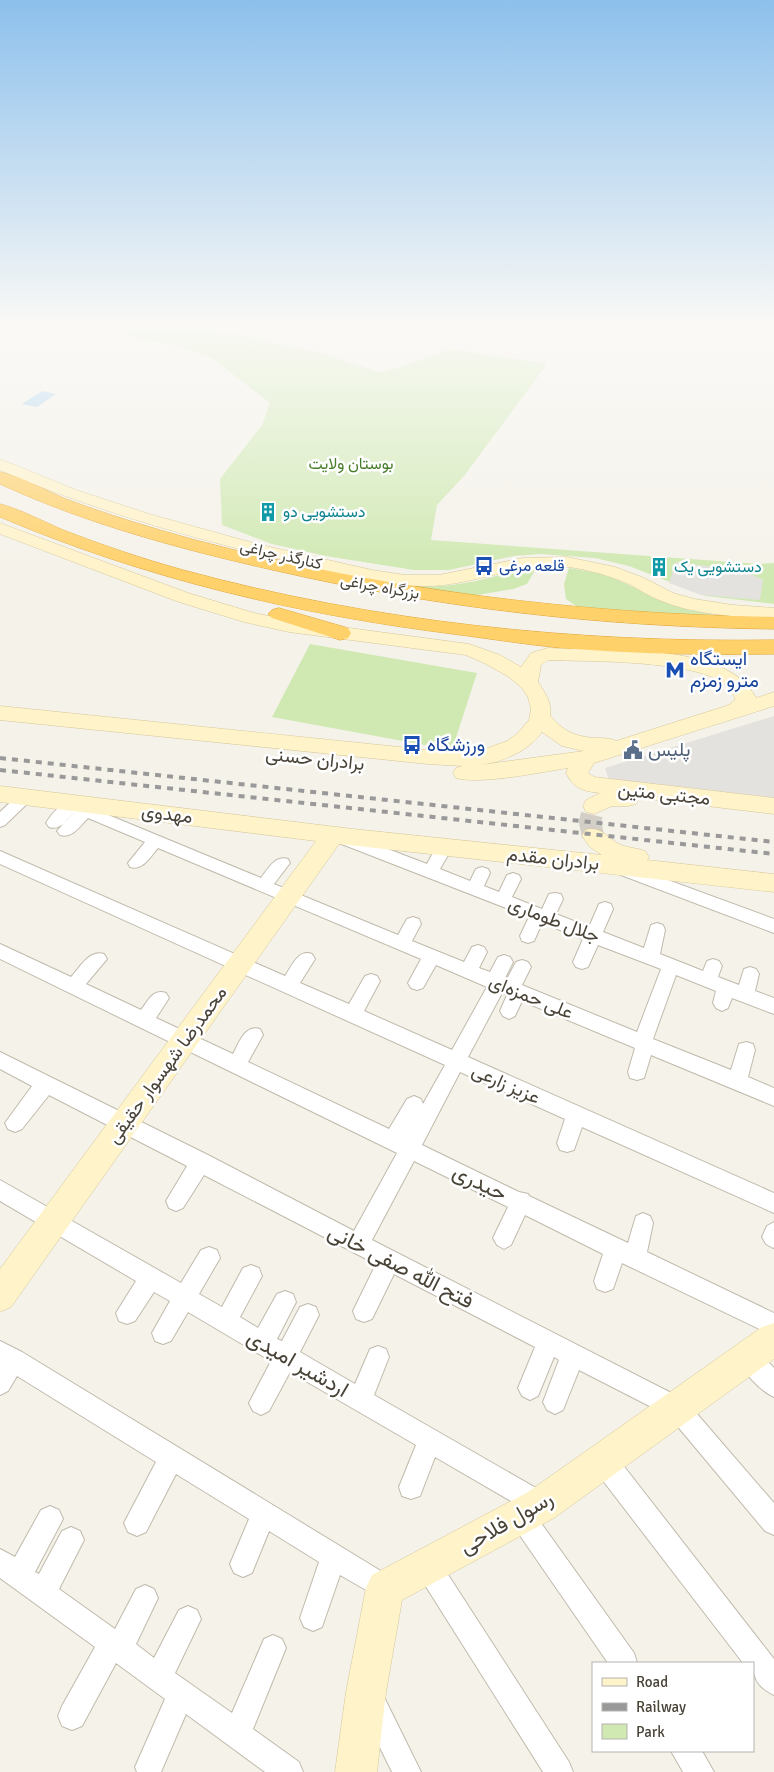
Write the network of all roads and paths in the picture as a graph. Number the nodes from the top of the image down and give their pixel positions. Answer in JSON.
{"nodes":[{"id":1,"x":0,"y":464,"type":"edge"},
{"id":2,"x":0,"y":477,"type":"edge"},
{"id":3,"x":0,"y":490,"type":"edge"},
{"id":4,"x":0,"y":510,"type":"edge"},
{"id":5,"x":0,"y":516,"type":"edge"},
{"id":6,"x":31,"y":525,"type":"junction"},
{"id":7,"x":0,"y":528,"type":"edge"},
{"id":8,"x":175,"y":540,"type":"junction"},
{"id":9,"x":122,"y":559,"type":"junction"},
{"id":10,"x":381,"y":578,"type":"junction"},
{"id":11,"x":774,"y":613,"type":"edge"},
{"id":12,"x":774,"y":623,"type":"edge"},
{"id":13,"x":774,"y":629,"type":"edge"},
{"id":14,"x":340,"y":633,"type":"junction"},
{"id":15,"x":774,"y":647,"type":"edge"},
{"id":16,"x":528,"y":683,"type":"junction"},
{"id":17,"x":774,"y":699,"type":"edge"},
{"id":18,"x":0,"y":708,"type":"edge"},
{"id":19,"x":736,"y":710,"type":"junction"},
{"id":20,"x":0,"y":714,"type":"edge"},
{"id":21,"x":540,"y":716,"type":"junction"},
{"id":22,"x":94,"y":722,"type":"junction"},
{"id":23,"x":0,"y":726,"type":"edge"},
{"id":24,"x":627,"y":745,"type":"junction"},
{"id":25,"x":587,"y":758,"type":"junction"},
{"id":26,"x":0,"y":794,"type":"edge"},
{"id":27,"x":24,"y":797,"type":"junction"},
{"id":28,"x":74,"y":806,"type":"junction"},
{"id":29,"x":594,"y":806,"type":"dead end"},
{"id":30,"x":774,"y":806,"type":"edge"},
{"id":31,"x":774,"y":815,"type":"edge"},
{"id":32,"x":0,"y":821,"type":"edge"},
{"id":33,"x":59,"y":827,"type":"dead end"},
{"id":34,"x":333,"y":835,"type":"junction"},
{"id":35,"x":593,"y":836,"type":"dead end"},
{"id":36,"x":156,"y":840,"type":"junction"},
{"id":37,"x":440,"y":855,"type":"dead end"},
{"id":38,"x":0,"y":857,"type":"edge"},
{"id":39,"x":136,"y":863,"type":"dead end"},
{"id":40,"x":282,"y":863,"type":"dead end"},
{"id":41,"x":613,"y":866,"type":"junction"},
{"id":42,"x":430,"y":872,"type":"junction"},
{"id":43,"x":774,"y":872,"type":"edge"},
{"id":44,"x":482,"y":873,"type":"dead end"},
{"id":45,"x":513,"y":879,"type":"dead end"},
{"id":46,"x":774,"y":883,"type":"edge"},
{"id":47,"x":264,"y":886,"type":"junction"},
{"id":48,"x":474,"y":890,"type":"junction"},
{"id":49,"x":288,"y":897,"type":"junction"},
{"id":50,"x":555,"y":899,"type":"dead end"},
{"id":51,"x":503,"y":900,"type":"junction"},
{"id":52,"x":604,"y":909,"type":"dead end"},
{"id":53,"x":542,"y":916,"type":"junction"},
{"id":54,"x":414,"y":924,"type":"dead end"},
{"id":55,"x":774,"y":926,"type":"edge"},
{"id":56,"x":657,"y":930,"type":"dead end"},
{"id":57,"x":528,"y":936,"type":"dead end"},
{"id":58,"x":594,"y":936,"type":"junction"},
{"id":59,"x":402,"y":944,"type":"junction"},
{"id":60,"x":0,"y":951,"type":"edge"},
{"id":61,"x":478,"y":952,"type":"dead end"},
{"id":62,"x":432,"y":956,"type":"junction"},
{"id":63,"x":650,"y":958,"type":"junction"},
{"id":64,"x":98,"y":959,"type":"dead end"},
{"id":65,"x":306,"y":959,"type":"dead end"},
{"id":66,"x":504,"y":962,"type":"dead end"},
{"id":67,"x":582,"y":962,"type":"dead end"},
{"id":68,"x":239,"y":965,"type":"junction"},
{"id":69,"x":671,"y":966,"type":"junction"},
{"id":70,"x":522,"y":968,"type":"dead end"},
{"id":71,"x":468,"y":970,"type":"junction"},
{"id":72,"x":750,"y":974,"type":"dead end"},
{"id":73,"x":371,"y":981,"type":"dead end"},
{"id":74,"x":417,"y":983,"type":"dead end"},
{"id":75,"x":74,"y":986,"type":"junction"},
{"id":76,"x":505,"y":986,"type":"junction"},
{"id":77,"x":288,"y":987,"type":"junction"},
{"id":78,"x":745,"y":995,"type":"junction"},
{"id":79,"x":160,"y":998,"type":"dead end"},
{"id":80,"x":774,"y":1006,"type":"edge"},
{"id":81,"x":509,"y":1011,"type":"dead end"},
{"id":82,"x":352,"y":1015,"type":"junction"},
{"id":83,"x":144,"y":1019,"type":"junction"},
{"id":84,"x":254,"y":1035,"type":"dead end"},
{"id":85,"x":185,"y":1039,"type":"junction"},
{"id":86,"x":644,"y":1043,"type":"junction"},
{"id":87,"x":746,"y":1050,"type":"dead end"},
{"id":88,"x":0,"y":1060,"type":"edge"},
{"id":89,"x":456,"y":1062,"type":"junction"},
{"id":90,"x":237,"y":1064,"type":"junction"},
{"id":91,"x":637,"y":1072,"type":"dead end"},
{"id":92,"x":737,"y":1082,"type":"junction"},
{"id":93,"x":46,"y":1083,"type":"junction"},
{"id":94,"x":774,"y":1097,"type":"edge"},
{"id":95,"x":414,"y":1105,"type":"dead end"},
{"id":96,"x":576,"y":1115,"type":"junction"},
{"id":97,"x":14,"y":1123,"type":"dead end"},
{"id":98,"x":125,"y":1123,"type":"junction"},
{"id":99,"x":567,"y":1143,"type":"dead end"},
{"id":100,"x":402,"y":1144,"type":"junction"},
{"id":101,"x":201,"y":1162,"type":"junction"},
{"id":102,"x":0,"y":1190,"type":"edge"},
{"id":103,"x":176,"y":1201,"type":"dead end"},
{"id":104,"x":521,"y":1201,"type":"junction"},
{"id":105,"x":774,"y":1203,"type":"edge"},
{"id":106,"x":55,"y":1220,"type":"junction"},
{"id":107,"x":644,"y":1223,"type":"dead end"},
{"id":108,"x":504,"y":1238,"type":"dead end"},
{"id":109,"x":359,"y":1244,"type":"junction"},
{"id":110,"x":625,"y":1252,"type":"junction"},
{"id":111,"x":209,"y":1258,"type":"dead end"},
{"id":112,"x":389,"y":1260,"type":"junction"},
{"id":113,"x":251,"y":1276,"type":"dead end"},
{"id":114,"x":151,"y":1277,"type":"junction"},
{"id":115,"x":605,"y":1281,"type":"dead end"},
{"id":116,"x":0,"y":1296,"type":"edge"},
{"id":117,"x":186,"y":1297,"type":"junction"},
{"id":118,"x":285,"y":1302,"type":"dead end"},
{"id":119,"x":364,"y":1311,"type":"dead end"},
{"id":120,"x":126,"y":1314,"type":"dead end"},
{"id":121,"x":308,"y":1315,"type":"dead end"},
{"id":122,"x":226,"y":1321,"type":"junction"},
{"id":123,"x":774,"y":1325,"type":"edge"},
{"id":124,"x":163,"y":1333,"type":"dead end"},
{"id":125,"x":263,"y":1342,"type":"junction"},
{"id":126,"x":549,"y":1342,"type":"junction"},
{"id":127,"x":761,"y":1348,"type":"edge"},
{"id":128,"x":573,"y":1354,"type":"junction"},
{"id":129,"x":7,"y":1356,"type":"edge"},
{"id":130,"x":286,"y":1356,"type":"junction"},
{"id":131,"x":378,"y":1357,"type":"dead end"},
{"id":132,"x":0,"y":1383,"type":"edge"},
{"id":133,"x":774,"y":1385,"type":"edge"},
{"id":134,"x":530,"y":1388,"type":"dead end"},
{"id":135,"x":360,"y":1399,"type":"junction"},
{"id":136,"x":555,"y":1402,"type":"dead end"},
{"id":137,"x":261,"y":1403,"type":"dead end"},
{"id":138,"x":677,"y":1408,"type":"junction"},
{"id":139,"x":430,"y":1440,"type":"junction"},
{"id":140,"x":172,"y":1458,"type":"junction"},
{"id":141,"x":603,"y":1460,"type":"junction"},
{"id":142,"x":411,"y":1487,"type":"dead end"},
{"id":143,"x":531,"y":1510,"type":"junction"},
{"id":144,"x":264,"y":1514,"type":"junction"},
{"id":145,"x":50,"y":1518,"type":"dead end"},
{"id":146,"x":774,"y":1522,"type":"edge"},
{"id":147,"x":136,"y":1523,"type":"dead end"},
{"id":148,"x":71,"y":1540,"type":"dead end"},
{"id":149,"x":334,"y":1556,"type":"junction"},
{"id":150,"x":243,"y":1564,"type":"dead end"},
{"id":151,"x":427,"y":1565,"type":"junction"},
{"id":152,"x":10,"y":1569,"type":"edge"},
{"id":153,"x":385,"y":1588,"type":"junction"},
{"id":154,"x":43,"y":1593,"type":"junction"},
{"id":155,"x":145,"y":1598,"type":"dead end"},
{"id":156,"x":313,"y":1618,"type":"dead end"},
{"id":157,"x":188,"y":1619,"type":"dead end"},
{"id":158,"x":116,"y":1646,"type":"junction"},
{"id":159,"x":273,"y":1648,"type":"dead end"},
{"id":160,"x":623,"y":1662,"type":"edge"},
{"id":161,"x":159,"y":1677,"type":"junction"},
{"id":162,"x":774,"y":1681,"type":"edge"},
{"id":163,"x":366,"y":1692,"type":"junction"},
{"id":164,"x":181,"y":1694,"type":"junction"},
{"id":165,"x":72,"y":1716,"type":"dead end"},
{"id":166,"x":237,"y":1734,"type":"junction"},
{"id":167,"x":686,"y":1752,"type":"edge"},
{"id":168,"x":149,"y":1766,"type":"dead end"},
{"id":169,"x":289,"y":1772,"type":"edge"},
{"id":170,"x":356,"y":1772,"type":"edge"},
{"id":171,"x":408,"y":1772,"type":"edge"},
{"id":172,"x":558,"y":1772,"type":"edge"},
{"id":173,"x":700,"y":1772,"type":"edge"}],
"edges":[{"from":1,"to":10,"type":"main road","name":"کنارگذر چراغی"},
{"from":2,"to":8,"type":"highway","name":"بزرگراه چراغی"},
{"from":3,"to":13,"type":"highway","name":"بزرگراه چراغی"},
{"from":4,"to":6,"type":"highway","name":"بزرگراه چراغی"},
{"from":5,"to":6,"type":"main road"},
{"from":6,"to":9,"type":"highway","name":"بزرگراه چراغی"},
{"from":7,"to":14,"type":"main road"},
{"from":8,"to":10,"type":"main road"},
{"from":8,"to":12,"type":"highway","name":"بزرگراه چراغی"},
{"from":9,"to":14,"type":"highway"},
{"from":9,"to":15,"type":"highway","name":"بزرگراه چراغی"},
{"from":10,"to":11,"type":"main road","name":"کنارگذر چراغی"},
{"from":14,"to":16,"type":"main road"},
{"from":16,"to":19,"type":"main road"},
{"from":16,"to":21,"type":"main road"},
{"from":17,"to":19,"type":"main road","name":"برادران حسنی"},
{"from":18,"to":22,"type":"main road"},
{"from":19,"to":24,"type":"main road","name":"برادران حسنی"},
{"from":20,"to":22,"type":"main road","name":"برادران حسنی"},
{"from":21,"to":22,"type":"main road","name":"برادران حسنی"},
{"from":21,"to":24,"type":"main road"},
{"from":23,"to":25,"type":"main road","name":"برادران حسنی"},
{"from":24,"to":25,"type":"main road","name":"برادران حسنی"},
{"from":25,"to":30,"type":"main road","name":"مجتبی متین"},
{"from":26,"to":27,"type":"main road","name":"مهدوی"},
{"from":27,"to":28,"type":"main road","name":"مهدوی"},
{"from":27,"to":32,"type":"street"},
{"from":28,"to":33,"type":"street"},
{"from":28,"to":34,"type":"main road","name":"مهدوی"},
{"from":28,"to":36,"type":"street","name":"علی حمزه‌ای"},
{"from":29,"to":31,"type":"main road"},
{"from":34,"to":41,"type":"main road","name":"برادران مقدم"},
{"from":34,"to":42,"type":"street","name":"جلال طوماری"},
{"from":34,"to":49,"type":"main road","name":"محمدرضا شهسوار حقیقی"},
{"from":35,"to":43,"type":"main road"},
{"from":36,"to":39,"type":"street"},
{"from":36,"to":47,"type":"street","name":"علی حمزه‌ای"},
{"from":37,"to":42,"type":"street"},
{"from":38,"to":68,"type":"street","name":"عزیز زارعی"},
{"from":40,"to":47,"type":"street"},
{"from":41,"to":46,"type":"main road","name":"برادران مقدم"},
{"from":41,"to":55,"type":"street"},
{"from":42,"to":48,"type":"street","name":"جلال طوماری"},
{"from":44,"to":48,"type":"street"},
{"from":45,"to":51,"type":"street"},
{"from":47,"to":49,"type":"street","name":"علی حمزه‌ای"},
{"from":48,"to":51,"type":"street","name":"جلال طوماری"},
{"from":49,"to":59,"type":"street","name":"علی حمزه‌ای"},
{"from":49,"to":68,"type":"main road","name":"محمدرضا شهسوار حقیقی"},
{"from":50,"to":53,"type":"street"},
{"from":51,"to":53,"type":"street","name":"جلال طوماری"},
{"from":52,"to":58,"type":"street"},
{"from":53,"to":57,"type":"street"},
{"from":53,"to":58,"type":"street","name":"جلال طوماری"},
{"from":54,"to":59,"type":"street"},
{"from":56,"to":63,"type":"street"},
{"from":58,"to":63,"type":"street","name":"جلال طوماری"},
{"from":58,"to":67,"type":"street"},
{"from":59,"to":62,"type":"street","name":"علی حمزه‌ای"},
{"from":60,"to":75,"type":"street","name":"حیدری"},
{"from":61,"to":71,"type":"street"},
{"from":62,"to":71,"type":"street","name":"علی حمزه‌ای"},
{"from":62,"to":74,"type":"street"},
{"from":63,"to":69,"type":"street","name":"جلال طوماری"},
{"from":64,"to":75,"type":"street"},
{"from":65,"to":77,"type":"street"},
{"from":66,"to":76,"type":"street"},
{"from":68,"to":77,"type":"street","name":"عزیز زارعی"},
{"from":68,"to":85,"type":"main road","name":"محمدرضا شهسوار حقیقی"},
{"from":69,"to":78,"type":"street","name":"جلال طوماری"},
{"from":69,"to":86,"type":"street"},
{"from":70,"to":76,"type":"street"},
{"from":71,"to":76,"type":"street","name":"علی حمزه‌ای"},
{"from":72,"to":78,"type":"street"},
{"from":73,"to":82,"type":"street"},
{"from":75,"to":83,"type":"street","name":"حیدری"},
{"from":76,"to":81,"type":"street"},
{"from":76,"to":86,"type":"street","name":"علی حمزه‌ای"},
{"from":76,"to":89,"type":"street"},
{"from":77,"to":82,"type":"street","name":"عزیز زارعی"},
{"from":78,"to":80,"type":"street","name":"جلال طوماری"},
{"from":79,"to":83,"type":"street"},
{"from":82,"to":89,"type":"street","name":"عزیز زارعی"},
{"from":83,"to":85,"type":"street","name":"حیدری"},
{"from":84,"to":90,"type":"street"},
{"from":85,"to":90,"type":"street","name":"حیدری"},
{"from":85,"to":98,"type":"main road","name":"محمدرضا شهسوار حقیقی"},
{"from":86,"to":91,"type":"street"},
{"from":86,"to":92,"type":"street","name":"علی حمزه‌ای"},
{"from":87,"to":92,"type":"street"},
{"from":88,"to":93,"type":"street","name":"فتح الله صفی خانی"},
{"from":89,"to":96,"type":"street","name":"عزیز زارعی"},
{"from":89,"to":100,"type":"street"},
{"from":90,"to":100,"type":"street","name":"حیدری"},
{"from":92,"to":94,"type":"street","name":"علی حمزه‌ای"},
{"from":93,"to":97,"type":"street"},
{"from":93,"to":98,"type":"street","name":"فتح الله صفی خانی"},
{"from":95,"to":100,"type":"street"},
{"from":96,"to":99,"type":"street"},
{"from":96,"to":105,"type":"street","name":"عزیز زارعی"},
{"from":98,"to":101,"type":"street","name":"فتح الله صفی خانی"},
{"from":98,"to":106,"type":"main road","name":"محمدرضا شهسوار حقیقی"},
{"from":100,"to":104,"type":"street","name":"حیدری"},
{"from":100,"to":109,"type":"street"},
{"from":101,"to":103,"type":"street"},
{"from":101,"to":109,"type":"street","name":"فتح الله صفی خانی"},
{"from":102,"to":106,"type":"street","name":"اردشیر امیدی"},
{"from":104,"to":108,"type":"street"},
{"from":104,"to":110,"type":"street","name":"حیدری"},
{"from":106,"to":114,"type":"street","name":"اردشیر امیدی"},
{"from":106,"to":116,"type":"main road","name":"محمدرضا شهسوار حقیقی"},
{"from":107,"to":110,"type":"street"},
{"from":109,"to":112,"type":"street","name":"فتح الله صفی خانی"},
{"from":110,"to":115,"type":"street"},
{"from":110,"to":123,"type":"street","name":"حیدری"},
{"from":111,"to":117,"type":"street"},
{"from":112,"to":119,"type":"street"},
{"from":112,"to":126,"type":"street","name":"فتح الله صفی خانی"},
{"from":113,"to":122,"type":"street"},
{"from":114,"to":117,"type":"street","name":"اردشیر امیدی"},
{"from":114,"to":120,"type":"street"},
{"from":117,"to":122,"type":"street","name":"اردشیر امیدی"},
{"from":117,"to":124,"type":"street"},
{"from":118,"to":125,"type":"street"},
{"from":121,"to":130,"type":"street"},
{"from":122,"to":125,"type":"street","name":"اردشیر امیدی"},
{"from":125,"to":130,"type":"street","name":"اردشیر امیدی"},
{"from":126,"to":128,"type":"street","name":"فتح الله صفی خانی"},
{"from":126,"to":134,"type":"street"},
{"from":127,"to":133,"type":"street"},
{"from":127,"to":138,"type":"main road","name":"رسول فلاحی"},
{"from":128,"to":136,"type":"street"},
{"from":128,"to":138,"type":"street","name":"فتح الله صفی خانی"},
{"from":129,"to":132,"type":"street"},
{"from":129,"to":140,"type":"street"},
{"from":130,"to":135,"type":"street","name":"اردشیر امیدی"},
{"from":130,"to":137,"type":"street"},
{"from":131,"to":135,"type":"street"},
{"from":135,"to":139,"type":"street","name":"اردشیر امیدی"},
{"from":138,"to":141,"type":"main road","name":"رسول فلاحی"},
{"from":138,"to":146,"type":"street"},
{"from":139,"to":142,"type":"street"},
{"from":139,"to":143,"type":"street","name":"اردشیر امیدی"},
{"from":140,"to":144,"type":"street"},
{"from":140,"to":147,"type":"street"},
{"from":141,"to":143,"type":"main road","name":"رسول فلاحی"},
{"from":141,"to":162,"type":"street"},
{"from":143,"to":151,"type":"main road","name":"رسول فلاحی"},
{"from":143,"to":160,"type":"street"},
{"from":144,"to":149,"type":"street"},
{"from":144,"to":150,"type":"street"},
{"from":145,"to":152,"type":"street"},
{"from":148,"to":154,"type":"street"},
{"from":149,"to":153,"type":"street"},
{"from":149,"to":156,"type":"street"},
{"from":151,"to":153,"type":"main road","name":"رسول فلاحی"},
{"from":151,"to":172,"type":"street"},
{"from":152,"to":154,"type":"street"},
{"from":153,"to":163,"type":"main road"},
{"from":154,"to":158,"type":"street"},
{"from":155,"to":158,"type":"street"},
{"from":157,"to":161,"type":"street"},
{"from":158,"to":161,"type":"street"},
{"from":158,"to":165,"type":"street"},
{"from":159,"to":166,"type":"street"},
{"from":161,"to":164,"type":"street"},
{"from":163,"to":170,"type":"main road"},
{"from":163,"to":171,"type":"street"},
{"from":164,"to":166,"type":"street"},
{"from":164,"to":168,"type":"street"},
{"from":166,"to":169,"type":"street"},
{"from":167,"to":173,"type":"street"}]}
